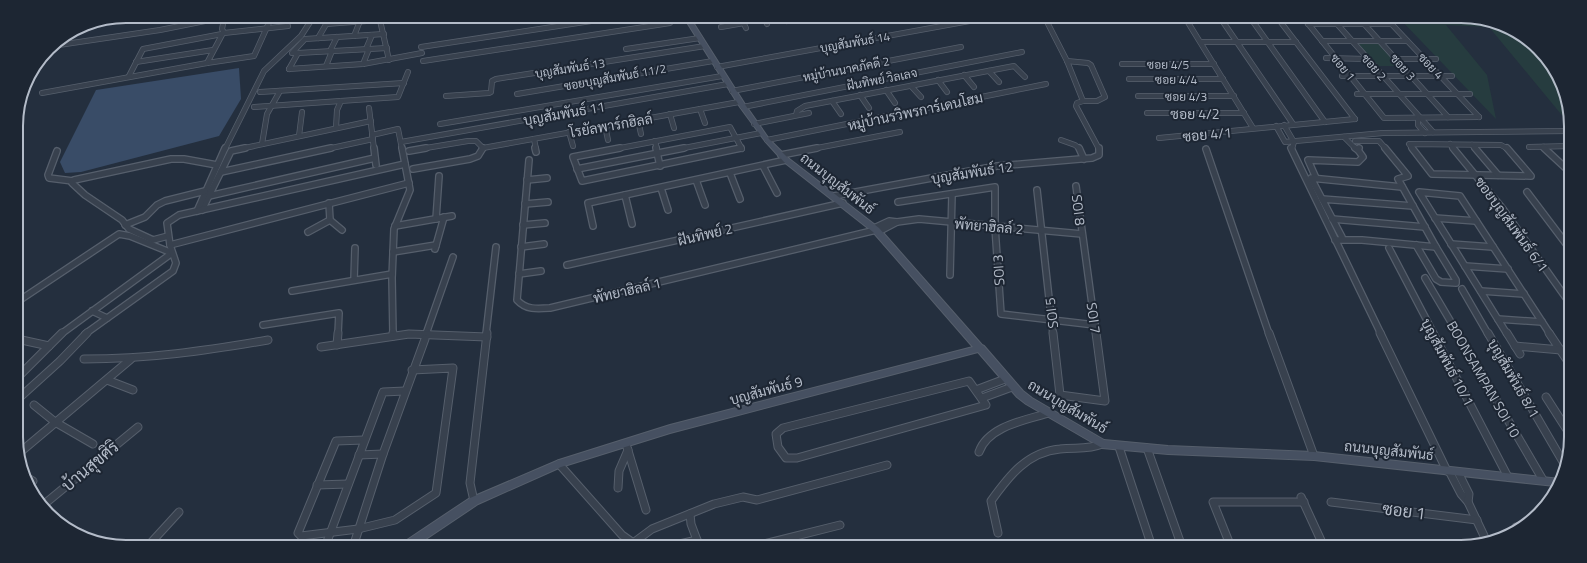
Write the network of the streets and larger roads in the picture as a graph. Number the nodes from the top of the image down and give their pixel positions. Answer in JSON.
{"nodes":[{"id":1,"x":191,"y":23,"type":"edge"},
{"id":2,"x":223,"y":23,"type":"edge"},
{"id":3,"x":269,"y":23,"type":"edge"},
{"id":4,"x":309,"y":23,"type":"edge"},
{"id":5,"x":343,"y":23,"type":"edge"},
{"id":6,"x":360,"y":23,"type":"edge"},
{"id":7,"x":381,"y":23,"type":"edge"},
{"id":8,"x":578,"y":23,"type":"edge"},
{"id":9,"x":670,"y":23,"type":"edge"},
{"id":10,"x":691,"y":23,"type":"edge"},
{"id":11,"x":743,"y":23,"type":"edge"},
{"id":12,"x":957,"y":23,"type":"edge"},
{"id":13,"x":1047,"y":23,"type":"edge"},
{"id":14,"x":1189,"y":23,"type":"edge"},
{"id":15,"x":1224,"y":23,"type":"edge"},
{"id":16,"x":1254,"y":23,"type":"edge"},
{"id":17,"x":1281,"y":23,"type":"edge"},
{"id":18,"x":326,"y":24,"type":"joint"},
{"id":19,"x":1308,"y":24,"type":"joint"},
{"id":20,"x":1337,"y":24,"type":"junction"},
{"id":21,"x":1364,"y":24,"type":"junction"},
{"id":22,"x":1391,"y":24,"type":"joint"},
{"id":23,"x":288,"y":26,"type":"dead end"},
{"id":24,"x":722,"y":27,"type":"dead end"},
{"id":25,"x":267,"y":28,"type":"junction"},
{"id":26,"x":222,"y":34,"type":"junction"},
{"id":27,"x":384,"y":34,"type":"junction"},
{"id":28,"x":372,"y":35,"type":"junction"},
{"id":29,"x":354,"y":36,"type":"junction"},
{"id":30,"x":337,"y":37,"type":"junction"},
{"id":31,"x":318,"y":38,"type":"junction"},
{"id":32,"x":700,"y":38,"type":"junction"},
{"id":33,"x":474,"y":39,"type":"junction"},
{"id":34,"x":464,"y":40,"type":"junction"},
{"id":35,"x":1322,"y":41,"type":"junction"},
{"id":36,"x":1352,"y":41,"type":"junction"},
{"id":37,"x":1380,"y":41,"type":"junction"},
{"id":38,"x":1407,"y":41,"type":"junction"},
{"id":39,"x":1201,"y":42,"type":"junction"},
{"id":40,"x":1237,"y":42,"type":"junction"},
{"id":41,"x":1268,"y":42,"type":"junction"},
{"id":42,"x":1296,"y":42,"type":"junction"},
{"id":43,"x":64,"y":44,"type":"edge"},
{"id":44,"x":705,"y":46,"type":"junction"},
{"id":45,"x":960,"y":47,"type":"dead end"},
{"id":46,"x":386,"y":48,"type":"junction"},
{"id":47,"x":367,"y":49,"type":"junction"},
{"id":48,"x":626,"y":49,"type":"dead end"},
{"id":49,"x":214,"y":50,"type":"junction"},
{"id":50,"x":331,"y":51,"type":"junction"},
{"id":51,"x":1022,"y":52,"type":"dead end"},
{"id":52,"x":298,"y":53,"type":"junction"},
{"id":53,"x":422,"y":53,"type":"junction"},
{"id":54,"x":475,"y":53,"type":"junction"},
{"id":55,"x":464,"y":54,"type":"junction"},
{"id":56,"x":1326,"y":58,"type":"dead end"},
{"id":57,"x":1336,"y":59,"type":"junction"},
{"id":58,"x":1367,"y":59,"type":"junction"},
{"id":59,"x":1396,"y":59,"type":"junction"},
{"id":60,"x":1424,"y":59,"type":"junction"},
{"id":61,"x":1436,"y":59,"type":"dead end"},
{"id":62,"x":389,"y":60,"type":"junction"},
{"id":63,"x":423,"y":61,"type":"junction"},
{"id":64,"x":1066,"y":61,"type":"junction"},
{"id":65,"x":136,"y":62,"type":"junction"},
{"id":66,"x":207,"y":63,"type":"junction"},
{"id":67,"x":363,"y":64,"type":"junction"},
{"id":68,"x":715,"y":64,"type":"junction"},
{"id":69,"x":1122,"y":64,"type":"dead end"},
{"id":70,"x":1214,"y":64,"type":"junction"},
{"id":71,"x":326,"y":66,"type":"junction"},
{"id":72,"x":423,"y":66,"type":"dead end"},
{"id":73,"x":989,"y":71,"type":"junction"},
{"id":74,"x":408,"y":72,"type":"dead end"},
{"id":75,"x":964,"y":75,"type":"junction"},
{"id":76,"x":129,"y":76,"type":"junction"},
{"id":77,"x":722,"y":76,"type":"junction"},
{"id":78,"x":1342,"y":76,"type":"dead end"},
{"id":79,"x":1350,"y":76,"type":"junction"},
{"id":80,"x":1382,"y":76,"type":"junction"},
{"id":81,"x":1411,"y":76,"type":"junction"},
{"id":82,"x":1440,"y":76,"type":"junction"},
{"id":83,"x":1452,"y":76,"type":"dead end"},
{"id":84,"x":1025,"y":77,"type":"dead end"},
{"id":85,"x":1129,"y":79,"type":"dead end"},
{"id":86,"x":1223,"y":79,"type":"junction"},
{"id":87,"x":938,"y":80,"type":"junction"},
{"id":88,"x":1000,"y":82,"type":"dead end"},
{"id":89,"x":404,"y":83,"type":"junction"},
{"id":90,"x":728,"y":84,"type":"junction"},
{"id":91,"x":1046,"y":84,"type":"dead end"},
{"id":92,"x":911,"y":86,"type":"junction"},
{"id":93,"x":974,"y":87,"type":"dead end"},
{"id":94,"x":732,"y":90,"type":"junction"},
{"id":95,"x":886,"y":90,"type":"junction"},
{"id":96,"x":280,"y":91,"type":"junction"},
{"id":97,"x":260,"y":92,"type":"dead end"},
{"id":98,"x":947,"y":92,"type":"dead end"},
{"id":99,"x":42,"y":93,"type":"dead end"},
{"id":100,"x":517,"y":94,"type":"dead end"},
{"id":101,"x":1357,"y":94,"type":"dead end"},
{"id":102,"x":1365,"y":94,"type":"junction"},
{"id":103,"x":1398,"y":94,"type":"junction"},
{"id":104,"x":1427,"y":94,"type":"junction"},
{"id":105,"x":1457,"y":94,"type":"junction"},
{"id":106,"x":1470,"y":94,"type":"dead end"},
{"id":107,"x":446,"y":96,"type":"dead end"},
{"id":108,"x":860,"y":96,"type":"junction"},
{"id":109,"x":1138,"y":96,"type":"dead end"},
{"id":110,"x":1234,"y":96,"type":"junction"},
{"id":111,"x":921,"y":98,"type":"dead end"},
{"id":112,"x":341,"y":101,"type":"junction"},
{"id":113,"x":832,"y":101,"type":"junction"},
{"id":114,"x":1083,"y":101,"type":"junction"},
{"id":115,"x":895,"y":103,"type":"dead end"},
{"id":116,"x":741,"y":104,"type":"junction"},
{"id":117,"x":272,"y":105,"type":"junction"},
{"id":118,"x":805,"y":106,"type":"junction"},
{"id":119,"x":254,"y":107,"type":"dead end"},
{"id":120,"x":369,"y":108,"type":"dead end"},
{"id":121,"x":869,"y":108,"type":"dead end"},
{"id":122,"x":700,"y":109,"type":"junction"},
{"id":123,"x":302,"y":112,"type":"dead end"},
{"id":124,"x":809,"y":113,"type":"junction"},
{"id":125,"x":1147,"y":113,"type":"dead end"},
{"id":126,"x":1244,"y":113,"type":"junction"},
{"id":127,"x":670,"y":114,"type":"junction"},
{"id":128,"x":841,"y":114,"type":"dead end"},
{"id":129,"x":796,"y":115,"type":"junction"},
{"id":130,"x":1448,"y":117,"type":"junction"},
{"id":131,"x":812,"y":118,"type":"dead end"},
{"id":132,"x":1418,"y":118,"type":"junction"},
{"id":133,"x":1355,"y":119,"type":"joint"},
{"id":134,"x":638,"y":120,"type":"junction"},
{"id":135,"x":371,"y":121,"type":"junction"},
{"id":136,"x":1326,"y":122,"type":"junction"},
{"id":137,"x":705,"y":123,"type":"dead end"},
{"id":138,"x":440,"y":124,"type":"dead end"},
{"id":139,"x":754,"y":124,"type":"junction"},
{"id":140,"x":1293,"y":124,"type":"junction"},
{"id":141,"x":1284,"y":125,"type":"junction"},
{"id":142,"x":605,"y":126,"type":"junction"},
{"id":143,"x":1276,"y":126,"type":"junction"},
{"id":144,"x":336,"y":128,"type":"junction"},
{"id":145,"x":674,"y":128,"type":"dead end"},
{"id":146,"x":1254,"y":128,"type":"junction"},
{"id":147,"x":1564,"y":131,"type":"edge"},
{"id":148,"x":569,"y":132,"type":"junction"},
{"id":149,"x":900,"y":132,"type":"dead end"},
{"id":150,"x":1425,"y":132,"type":"junction"},
{"id":151,"x":1433,"y":132,"type":"junction"},
{"id":152,"x":761,"y":133,"type":"junction"},
{"id":153,"x":641,"y":134,"type":"dead end"},
{"id":154,"x":299,"y":136,"type":"junction"},
{"id":155,"x":1350,"y":136,"type":"junction"},
{"id":156,"x":373,"y":137,"type":"junction"},
{"id":157,"x":736,"y":137,"type":"junction"},
{"id":158,"x":1344,"y":137,"type":"junction"},
{"id":159,"x":1159,"y":138,"type":"dead end"},
{"id":160,"x":534,"y":139,"type":"junction"},
{"id":161,"x":608,"y":140,"type":"dead end"},
{"id":162,"x":767,"y":140,"type":"junction"},
{"id":163,"x":1061,"y":140,"type":"dead end"},
{"id":164,"x":655,"y":141,"type":"junction"},
{"id":165,"x":1355,"y":141,"type":"junction"},
{"id":166,"x":401,"y":142,"type":"junction"},
{"id":167,"x":1294,"y":142,"type":"junction"},
{"id":168,"x":262,"y":144,"type":"junction"},
{"id":169,"x":1450,"y":144,"type":"junction"},
{"id":170,"x":1472,"y":145,"type":"junction"},
{"id":171,"x":573,"y":146,"type":"dead end"},
{"id":172,"x":1564,"y":146,"type":"edge"},
{"id":173,"x":1529,"y":147,"type":"dead end"},
{"id":174,"x":1543,"y":147,"type":"junction"},
{"id":175,"x":483,"y":148,"type":"junction"},
{"id":176,"x":1206,"y":149,"type":"dead end"},
{"id":177,"x":1358,"y":150,"type":"junction"},
{"id":178,"x":57,"y":151,"type":"dead end"},
{"id":179,"x":409,"y":151,"type":"dead end"},
{"id":180,"x":536,"y":152,"type":"dead end"},
{"id":181,"x":657,"y":153,"type":"junction"},
{"id":182,"x":781,"y":155,"type":"junction"},
{"id":183,"x":375,"y":158,"type":"junction"},
{"id":184,"x":1084,"y":159,"type":"junction"},
{"id":185,"x":528,"y":160,"type":"dead end"},
{"id":186,"x":786,"y":160,"type":"junction"},
{"id":187,"x":405,"y":164,"type":"junction"},
{"id":188,"x":217,"y":165,"type":"junction"},
{"id":189,"x":376,"y":165,"type":"dead end"},
{"id":190,"x":660,"y":166,"type":"junction"},
{"id":191,"x":763,"y":166,"type":"junction"},
{"id":192,"x":1564,"y":166,"type":"edge"},
{"id":193,"x":412,"y":169,"type":"dead end"},
{"id":194,"x":577,"y":169,"type":"junction"},
{"id":195,"x":221,"y":172,"type":"junction"},
{"id":196,"x":730,"y":173,"type":"junction"},
{"id":197,"x":1476,"y":175,"type":"junction"},
{"id":198,"x":1498,"y":175,"type":"junction"},
{"id":199,"x":439,"y":176,"type":"dead end"},
{"id":200,"x":547,"y":178,"type":"dead end"},
{"id":201,"x":1316,"y":178,"type":"junction"},
{"id":202,"x":527,"y":180,"type":"junction"},
{"id":203,"x":696,"y":180,"type":"junction"},
{"id":204,"x":73,"y":181,"type":"junction"},
{"id":205,"x":410,"y":183,"type":"junction"},
{"id":206,"x":1076,"y":186,"type":"dead end"},
{"id":207,"x":1402,"y":186,"type":"junction"},
{"id":208,"x":661,"y":188,"type":"junction"},
{"id":209,"x":1037,"y":190,"type":"dead end"},
{"id":210,"x":1527,"y":192,"type":"dead end"},
{"id":211,"x":777,"y":193,"type":"dead end"},
{"id":212,"x":207,"y":194,"type":"junction"},
{"id":213,"x":952,"y":194,"type":"junction"},
{"id":214,"x":625,"y":195,"type":"junction"},
{"id":215,"x":834,"y":196,"type":"junction"},
{"id":216,"x":740,"y":199,"type":"dead end"},
{"id":217,"x":1322,"y":199,"type":"junction"},
{"id":218,"x":548,"y":202,"type":"dead end"},
{"id":219,"x":898,"y":202,"type":"dead end"},
{"id":220,"x":329,"y":203,"type":"junction"},
{"id":221,"x":843,"y":203,"type":"junction"},
{"id":222,"x":525,"y":204,"type":"junction"},
{"id":223,"x":705,"y":205,"type":"dead end"},
{"id":224,"x":1413,"y":206,"type":"junction"},
{"id":225,"x":668,"y":210,"type":"dead end"},
{"id":226,"x":199,"y":211,"type":"junction"},
{"id":227,"x":452,"y":216,"type":"dead end"},
{"id":228,"x":444,"y":218,"type":"junction"},
{"id":229,"x":1435,"y":218,"type":"junction"},
{"id":230,"x":436,"y":219,"type":"junction"},
{"id":231,"x":1332,"y":219,"type":"junction"},
{"id":232,"x":330,"y":220,"type":"junction"},
{"id":233,"x":1476,"y":221,"type":"junction"},
{"id":234,"x":951,"y":222,"type":"junction"},
{"id":235,"x":545,"y":223,"type":"dead end"},
{"id":236,"x":632,"y":224,"type":"dead end"},
{"id":237,"x":125,"y":225,"type":"junction"},
{"id":238,"x":523,"y":225,"type":"junction"},
{"id":239,"x":395,"y":226,"type":"junction"},
{"id":240,"x":593,"y":226,"type":"dead end"},
{"id":241,"x":995,"y":227,"type":"junction"},
{"id":242,"x":1424,"y":227,"type":"junction"},
{"id":243,"x":342,"y":230,"type":"dead end"},
{"id":244,"x":876,"y":230,"type":"junction"},
{"id":245,"x":1041,"y":231,"type":"junction"},
{"id":246,"x":308,"y":232,"type":"dead end"},
{"id":247,"x":1082,"y":234,"type":"junction"},
{"id":248,"x":168,"y":236,"type":"junction"},
{"id":249,"x":1342,"y":237,"type":"junction"},
{"id":250,"x":1334,"y":238,"type":"junction"},
{"id":251,"x":1362,"y":240,"type":"junction"},
{"id":252,"x":1564,"y":241,"type":"edge"},
{"id":253,"x":544,"y":244,"type":"dead end"},
{"id":254,"x":1451,"y":244,"type":"junction"},
{"id":255,"x":1416,"y":245,"type":"junction"},
{"id":256,"x":170,"y":246,"type":"junction"},
{"id":257,"x":496,"y":247,"type":"dead end"},
{"id":258,"x":521,"y":247,"type":"junction"},
{"id":259,"x":1436,"y":247,"type":"junction"},
{"id":260,"x":1493,"y":247,"type":"junction"},
{"id":261,"x":355,"y":248,"type":"dead end"},
{"id":262,"x":1389,"y":248,"type":"dead end"},
{"id":263,"x":172,"y":252,"type":"junction"},
{"id":264,"x":393,"y":252,"type":"junction"},
{"id":265,"x":453,"y":257,"type":"dead end"},
{"id":266,"x":567,"y":264,"type":"dead end"},
{"id":267,"x":1465,"y":266,"type":"junction"},
{"id":268,"x":1508,"y":269,"type":"junction"},
{"id":269,"x":541,"y":271,"type":"dead end"},
{"id":270,"x":392,"y":274,"type":"junction"},
{"id":271,"x":519,"y":274,"type":"junction"},
{"id":272,"x":950,"y":275,"type":"dead end"},
{"id":273,"x":1425,"y":278,"type":"dead end"},
{"id":274,"x":354,"y":280,"type":"junction"},
{"id":275,"x":1462,"y":289,"type":"dead end"},
{"id":276,"x":292,"y":291,"type":"dead end"},
{"id":277,"x":1481,"y":291,"type":"junction"},
{"id":278,"x":1524,"y":294,"type":"junction"},
{"id":279,"x":1564,"y":295,"type":"edge"},
{"id":280,"x":23,"y":298,"type":"edge"},
{"id":281,"x":92,"y":311,"type":"junction"},
{"id":282,"x":107,"y":318,"type":"junction"},
{"id":283,"x":1498,"y":319,"type":"junction"},
{"id":284,"x":1052,"y":320,"type":"junction"},
{"id":285,"x":1542,"y":322,"type":"junction"},
{"id":286,"x":263,"y":325,"type":"dead end"},
{"id":287,"x":1095,"y":326,"type":"junction"},
{"id":288,"x":393,"y":336,"type":"junction"},
{"id":289,"x":425,"y":337,"type":"junction"},
{"id":290,"x":486,"y":337,"type":"junction"},
{"id":291,"x":23,"y":340,"type":"edge"},
{"id":292,"x":268,"y":340,"type":"dead end"},
{"id":293,"x":337,"y":345,"type":"junction"},
{"id":294,"x":49,"y":346,"type":"junction"},
{"id":295,"x":1515,"y":346,"type":"junction"},
{"id":296,"x":321,"y":348,"type":"dead end"},
{"id":297,"x":981,"y":348,"type":"junction"},
{"id":298,"x":1561,"y":350,"type":"junction"},
{"id":299,"x":1520,"y":354,"type":"dead end"},
{"id":300,"x":1564,"y":355,"type":"edge"},
{"id":301,"x":84,"y":359,"type":"dead end"},
{"id":302,"x":132,"y":359,"type":"junction"},
{"id":303,"x":412,"y":370,"type":"junction"},
{"id":304,"x":23,"y":372,"type":"edge"},
{"id":305,"x":1005,"y":379,"type":"junction"},
{"id":306,"x":107,"y":380,"type":"junction"},
{"id":307,"x":1012,"y":387,"type":"junction"},
{"id":308,"x":133,"y":390,"type":"dead end"},
{"id":309,"x":976,"y":390,"type":"junction"},
{"id":310,"x":405,"y":391,"type":"junction"},
{"id":311,"x":23,"y":394,"type":"edge"},
{"id":312,"x":1546,"y":397,"type":"dead end"},
{"id":313,"x":982,"y":398,"type":"junction"},
{"id":314,"x":1105,"y":401,"type":"joint"},
{"id":315,"x":34,"y":405,"type":"dead end"},
{"id":316,"x":1049,"y":413,"type":"junction"},
{"id":317,"x":55,"y":422,"type":"junction"},
{"id":318,"x":1564,"y":425,"type":"edge"},
{"id":319,"x":138,"y":427,"type":"dead end"},
{"id":320,"x":364,"y":440,"type":"junction"},
{"id":321,"x":93,"y":444,"type":"dead end"},
{"id":322,"x":1102,"y":444,"type":"junction"},
{"id":323,"x":627,"y":447,"type":"junction"},
{"id":324,"x":1119,"y":447,"type":"junction"},
{"id":325,"x":1147,"y":448,"type":"junction"},
{"id":326,"x":24,"y":449,"type":"edge"},
{"id":327,"x":979,"y":452,"type":"dead end"},
{"id":328,"x":382,"y":454,"type":"junction"},
{"id":329,"x":358,"y":455,"type":"junction"},
{"id":330,"x":1314,"y":456,"type":"junction"},
{"id":331,"x":1561,"y":459,"type":"edge"},
{"id":332,"x":559,"y":464,"type":"junction"},
{"id":333,"x":887,"y":465,"type":"dead end"},
{"id":334,"x":1451,"y":471,"type":"junction"},
{"id":335,"x":1508,"y":477,"type":"junction"},
{"id":336,"x":1553,"y":481,"type":"edge"},
{"id":337,"x":1554,"y":482,"type":"edge"},
{"id":338,"x":348,"y":484,"type":"junction"},
{"id":339,"x":317,"y":485,"type":"junction"},
{"id":340,"x":618,"y":488,"type":"dead end"},
{"id":341,"x":47,"y":502,"type":"edge"},
{"id":342,"x":474,"y":502,"type":"junction"},
{"id":343,"x":1331,"y":502,"type":"dead end"},
{"id":344,"x":646,"y":510,"type":"dead end"},
{"id":345,"x":179,"y":512,"type":"dead end"},
{"id":346,"x":690,"y":514,"type":"junction"},
{"id":347,"x":1477,"y":520,"type":"junction"},
{"id":348,"x":840,"y":525,"type":"dead end"},
{"id":349,"x":358,"y":529,"type":"junction"},
{"id":350,"x":998,"y":532,"type":"dead end"},
{"id":351,"x":330,"y":533,"type":"junction"},
{"id":352,"x":1484,"y":537,"type":"edge"},
{"id":353,"x":153,"y":540,"type":"edge"},
{"id":354,"x":328,"y":540,"type":"edge"},
{"id":355,"x":355,"y":540,"type":"edge"},
{"id":356,"x":416,"y":540,"type":"edge"},
{"id":357,"x":629,"y":540,"type":"edge"},
{"id":358,"x":641,"y":540,"type":"edge"},
{"id":359,"x":697,"y":540,"type":"edge"},
{"id":360,"x":780,"y":540,"type":"edge"},
{"id":361,"x":1150,"y":540,"type":"edge"},
{"id":362,"x":1180,"y":540,"type":"edge"},
{"id":363,"x":1228,"y":540,"type":"edge"},
{"id":364,"x":1321,"y":540,"type":"edge"}],
"edges":[{"from":1,"to":43,"type":"street"},
{"from":2,"to":26,"type":"street"},
{"from":3,"to":25,"type":"street"},
{"from":4,"to":188,"type":"street"},
{"from":5,"to":18,"type":"street"},
{"from":6,"to":29,"type":"street"},
{"from":7,"to":27,"type":"street"},
{"from":8,"to":33,"type":"street"},
{"from":9,"to":54,"type":"street"},
{"from":10,"to":32,"type":"street","name":"ถนนบุญสัมพันธ์"},
{"from":11,"to":24,"type":"street"},
{"from":12,"to":68,"type":"street","name":"บุญสัมพันธ์ 14"},
{"from":13,"to":64,"type":"street"},
{"from":14,"to":39,"type":"street"},
{"from":15,"to":40,"type":"street"},
{"from":16,"to":41,"type":"street"},
{"from":17,"to":42,"type":"street","name":"ซอย 1"},
{"from":18,"to":31,"type":"street"},
{"from":19,"to":20,"type":"street"},
{"from":19,"to":35,"type":"street","name":"ซอย 1"},
{"from":20,"to":21,"type":"street"},
{"from":20,"to":36,"type":"street","name":"ซอย 2"},
{"from":21,"to":22,"type":"street"},
{"from":21,"to":37,"type":"street","name":"ซอย 3"},
{"from":22,"to":38,"type":"street","name":"ซอย 4"},
{"from":23,"to":25,"type":"street"},
{"from":25,"to":26,"type":"street"},
{"from":25,"to":66,"type":"street"},
{"from":26,"to":49,"type":"street"},
{"from":26,"to":65,"type":"street"},
{"from":27,"to":28,"type":"street"},
{"from":27,"to":46,"type":"street"},
{"from":28,"to":29,"type":"street"},
{"from":28,"to":47,"type":"street"},
{"from":29,"to":30,"type":"street"},
{"from":30,"to":31,"type":"street"},
{"from":30,"to":50,"type":"street"},
{"from":31,"to":52,"type":"street"},
{"from":32,"to":44,"type":"street","name":"ถนนบุญสัมพันธ์"},
{"from":32,"to":48,"type":"street"},
{"from":33,"to":34,"type":"street"},
{"from":33,"to":54,"type":"street"},
{"from":34,"to":53,"type":"street"},
{"from":34,"to":55,"type":"street"},
{"from":35,"to":36,"type":"street"},
{"from":35,"to":57,"type":"street","name":"ซอย 1"},
{"from":36,"to":37,"type":"street"},
{"from":36,"to":58,"type":"street","name":"ซอย 2"},
{"from":37,"to":38,"type":"street"},
{"from":37,"to":59,"type":"street","name":"ซอย 3"},
{"from":38,"to":60,"type":"street","name":"ซอย 4"},
{"from":39,"to":40,"type":"street"},
{"from":39,"to":70,"type":"street"},
{"from":40,"to":41,"type":"street"},
{"from":40,"to":140,"type":"street"},
{"from":41,"to":42,"type":"street"},
{"from":41,"to":136,"type":"street"},
{"from":42,"to":133,"type":"street","name":"ซอย 1"},
{"from":44,"to":68,"type":"street","name":"ถนนบุญสัมพันธ์"},
{"from":44,"to":107,"type":"street","name":"บุญสัมพันธ์ 13"},
{"from":45,"to":94,"type":"street","name":"หมู่บ้านนาคภัคดี 2"},
{"from":46,"to":47,"type":"street"},
{"from":46,"to":62,"type":"street"},
{"from":47,"to":50,"type":"street"},
{"from":47,"to":67,"type":"street"},
{"from":49,"to":65,"type":"street"},
{"from":49,"to":66,"type":"street"},
{"from":50,"to":52,"type":"street"},
{"from":50,"to":71,"type":"street"},
{"from":51,"to":116,"type":"street","name":"ฝันทิพย์ วิลเลจ"},
{"from":52,"to":71,"type":"street"},
{"from":53,"to":62,"type":"street"},
{"from":53,"to":63,"type":"street"},
{"from":54,"to":55,"type":"street"},
{"from":55,"to":63,"type":"street"},
{"from":56,"to":57,"type":"street"},
{"from":57,"to":58,"type":"street"},
{"from":57,"to":79,"type":"street","name":"ซอย 1"},
{"from":58,"to":80,"type":"street","name":"ซอย 2"},
{"from":59,"to":60,"type":"street"},
{"from":59,"to":81,"type":"street","name":"ซอย 3"},
{"from":60,"to":61,"type":"street"},
{"from":60,"to":82,"type":"street","name":"ซอย 4"},
{"from":62,"to":67,"type":"street"},
{"from":63,"to":72,"type":"street"},
{"from":64,"to":114,"type":"street"},
{"from":64,"to":114,"type":"street"},
{"from":65,"to":76,"type":"street"},
{"from":66,"to":76,"type":"street"},
{"from":67,"to":71,"type":"street"},
{"from":68,"to":77,"type":"street","name":"ถนนบุญสัมพันธ์"},
{"from":68,"to":100,"type":"street","name":"ซอยบุญสัมพันธ์ 11/2"},
{"from":69,"to":70,"type":"street","name":"ซอย 4/5"},
{"from":70,"to":86,"type":"street"},
{"from":73,"to":75,"type":"street"},
{"from":73,"to":84,"type":"street"},
{"from":73,"to":88,"type":"street"},
{"from":74,"to":89,"type":"street"},
{"from":75,"to":87,"type":"street"},
{"from":75,"to":93,"type":"street"},
{"from":76,"to":99,"type":"street"},
{"from":77,"to":90,"type":"street","name":"ถนนบุญสัมพันธ์"},
{"from":77,"to":138,"type":"street"},
{"from":78,"to":79,"type":"street"},
{"from":79,"to":80,"type":"street"},
{"from":79,"to":102,"type":"street","name":"ซอย 1"},
{"from":80,"to":81,"type":"street"},
{"from":80,"to":103,"type":"street","name":"ซอย 2"},
{"from":81,"to":82,"type":"street"},
{"from":81,"to":104,"type":"street","name":"ซอย 3"},
{"from":82,"to":83,"type":"street"},
{"from":82,"to":105,"type":"street","name":"ซอย 4"},
{"from":85,"to":86,"type":"street","name":"ซอย 4/4"},
{"from":86,"to":110,"type":"street"},
{"from":87,"to":92,"type":"street"},
{"from":87,"to":98,"type":"street"},
{"from":89,"to":96,"type":"street"},
{"from":89,"to":112,"type":"street"},
{"from":90,"to":94,"type":"street","name":"ถนนบุญสัมพันธ์"},
{"from":90,"to":166,"type":"street","name":"บุญสัมพันธ์ 11"},
{"from":91,"to":162,"type":"street","name":"หมู่บ้านรวิพรการ์เดนโฮม"},
{"from":92,"to":95,"type":"street"},
{"from":92,"to":111,"type":"street"},
{"from":94,"to":116,"type":"street","name":"ถนนบุญสัมพันธ์"},
{"from":95,"to":108,"type":"street"},
{"from":95,"to":115,"type":"street"},
{"from":96,"to":97,"type":"street"},
{"from":96,"to":117,"type":"street"},
{"from":101,"to":102,"type":"street"},
{"from":102,"to":103,"type":"street"},
{"from":102,"to":132,"type":"street","name":"ซอย 1"},
{"from":103,"to":104,"type":"street"},
{"from":103,"to":132,"type":"street","name":"ซอย 2"},
{"from":104,"to":105,"type":"street"},
{"from":104,"to":130,"type":"street","name":"ซอย 3"},
{"from":105,"to":106,"type":"street"},
{"from":105,"to":130,"type":"street","name":"ซอย 4"},
{"from":108,"to":113,"type":"street"},
{"from":108,"to":121,"type":"street"},
{"from":109,"to":110,"type":"street","name":"ซอย 4/3"},
{"from":110,"to":126,"type":"street"},
{"from":112,"to":117,"type":"street"},
{"from":112,"to":144,"type":"street"},
{"from":113,"to":118,"type":"street"},
{"from":113,"to":128,"type":"street"},
{"from":114,"to":184,"type":"street","name":"บุญสัมพันธ์ 12"},
{"from":116,"to":122,"type":"street","name":"โรยัลพาร์กฮิลล์"},
{"from":116,"to":139,"type":"street","name":"ถนนบุญสัมพันธ์"},
{"from":117,"to":119,"type":"street"},
{"from":117,"to":168,"type":"street"},
{"from":118,"to":124,"type":"street"},
{"from":118,"to":129,"type":"street"},
{"from":120,"to":135,"type":"street"},
{"from":122,"to":127,"type":"street","name":"โรยัลพาร์กฮิลล์"},
{"from":122,"to":137,"type":"street"},
{"from":123,"to":154,"type":"street"},
{"from":124,"to":129,"type":"street"},
{"from":124,"to":131,"type":"street"},
{"from":125,"to":126,"type":"street","name":"ซอย 4/2"},
{"from":126,"to":146,"type":"street"},
{"from":127,"to":134,"type":"street","name":"โรยัลพาร์กฮิลล์"},
{"from":127,"to":145,"type":"street"},
{"from":129,"to":139,"type":"street"},
{"from":130,"to":132,"type":"street"},
{"from":132,"to":150,"type":"street"},
{"from":132,"to":151,"type":"street"},
{"from":133,"to":136,"type":"street","name":"ซอย 4/1"},
{"from":134,"to":142,"type":"street","name":"โรยัลพาร์กฮิลล์"},
{"from":134,"to":153,"type":"street"},
{"from":135,"to":144,"type":"street"},
{"from":135,"to":156,"type":"street"},
{"from":136,"to":140,"type":"street","name":"ซอย 4/1"},
{"from":139,"to":152,"type":"street","name":"ถนนบุญสัมพันธ์"},
{"from":140,"to":141,"type":"street","name":"ซอย 4/1"},
{"from":141,"to":143,"type":"street","name":"ซอย 4/1"},
{"from":141,"to":167,"type":"street"},
{"from":142,"to":148,"type":"street","name":"โรยัลพาร์กฮิลล์"},
{"from":142,"to":161,"type":"street"},
{"from":143,"to":146,"type":"street","name":"ซอย 4/1"},
{"from":143,"to":167,"type":"street"},
{"from":144,"to":154,"type":"street"},
{"from":146,"to":159,"type":"street","name":"ซอย 4/1"},
{"from":147,"to":151,"type":"street"},
{"from":148,"to":160,"type":"street","name":"โรยัลพาร์กฮิลล์"},
{"from":148,"to":171,"type":"street"},
{"from":149,"to":182,"type":"street"},
{"from":150,"to":151,"type":"street"},
{"from":150,"to":155,"type":"street"},
{"from":152,"to":157,"type":"street"},
{"from":152,"to":162,"type":"street","name":"ถนนบุญสัมพันธ์"},
{"from":154,"to":168,"type":"street"},
{"from":155,"to":158,"type":"street"},
{"from":155,"to":165,"type":"street"},
{"from":156,"to":166,"type":"street"},
{"from":156,"to":183,"type":"street"},
{"from":156,"to":195,"type":"street"},
{"from":157,"to":164,"type":"street"},
{"from":157,"to":181,"type":"street"},
{"from":157,"to":190,"type":"street"},
{"from":158,"to":167,"type":"street"},
{"from":158,"to":177,"type":"street"},
{"from":160,"to":175,"type":"street","name":"โรยัลพาร์กฮิลล์"},
{"from":160,"to":180,"type":"street"},
{"from":162,"to":182,"type":"street","name":"ถนนบุญสัมพันธ์"},
{"from":163,"to":184,"type":"street"},
{"from":164,"to":181,"type":"street"},
{"from":164,"to":194,"type":"street"},
{"from":165,"to":177,"type":"street"},
{"from":165,"to":207,"type":"street"},
{"from":166,"to":187,"type":"street"},
{"from":167,"to":250,"type":"street"},
{"from":168,"to":195,"type":"street"},
{"from":169,"to":170,"type":"street"},
{"from":169,"to":197,"type":"street","name":"ซอยบุญสัมพันธ์ 6/1"},
{"from":169,"to":197,"type":"street"},
{"from":170,"to":198,"type":"street"},
{"from":170,"to":198,"type":"street"},
{"from":172,"to":174,"type":"street"},
{"from":173,"to":174,"type":"street"},
{"from":174,"to":192,"type":"street"},
{"from":175,"to":179,"type":"street"},
{"from":175,"to":193,"type":"street"},
{"from":176,"to":330,"type":"street"},
{"from":177,"to":201,"type":"street"},
{"from":178,"to":204,"type":"street"},
{"from":181,"to":190,"type":"street"},
{"from":181,"to":194,"type":"street"},
{"from":182,"to":186,"type":"street","name":"ถนนบุญสัมพันธ์"},
{"from":183,"to":189,"type":"street"},
{"from":183,"to":212,"type":"street"},
{"from":184,"to":215,"type":"street","name":"บุญสัมพันธ์ 12"},
{"from":185,"to":202,"type":"street","name":"พัทยาฮิลล์ 1"},
{"from":186,"to":191,"type":"street"},
{"from":186,"to":215,"type":"street","name":"ถนนบุญสัมพันธ์"},
{"from":187,"to":205,"type":"street"},
{"from":187,"to":226,"type":"street"},
{"from":188,"to":204,"type":"street"},
{"from":188,"to":212,"type":"street"},
{"from":190,"to":194,"type":"street"},
{"from":191,"to":196,"type":"street"},
{"from":191,"to":211,"type":"street"},
{"from":195,"to":212,"type":"street"},
{"from":196,"to":203,"type":"street"},
{"from":196,"to":216,"type":"street"},
{"from":197,"to":198,"type":"street"},
{"from":197,"to":279,"type":"street","name":"ซอยบุญสัมพันธ์ 6/1"},
{"from":199,"to":230,"type":"street"},
{"from":200,"to":202,"type":"street"},
{"from":201,"to":207,"type":"street"},
{"from":201,"to":217,"type":"street"},
{"from":202,"to":222,"type":"street","name":"พัทยาฮิลล์ 1"},
{"from":203,"to":208,"type":"street"},
{"from":203,"to":223,"type":"street"},
{"from":204,"to":237,"type":"street"},
{"from":205,"to":220,"type":"street"},
{"from":205,"to":239,"type":"street"},
{"from":206,"to":247,"type":"street","name":"SOI 8"},
{"from":207,"to":224,"type":"street"},
{"from":208,"to":214,"type":"street"},
{"from":208,"to":225,"type":"street"},
{"from":209,"to":245,"type":"street","name":"SOI 5"},
{"from":210,"to":252,"type":"street"},
{"from":212,"to":226,"type":"street"},
{"from":212,"to":237,"type":"street"},
{"from":213,"to":219,"type":"street"},
{"from":213,"to":234,"type":"street"},
{"from":213,"to":241,"type":"street","name":"SOI 3"},
{"from":214,"to":236,"type":"street"},
{"from":214,"to":240,"type":"street"},
{"from":215,"to":221,"type":"street","name":"ถนนบุญสัมพันธ์"},
{"from":217,"to":224,"type":"street"},
{"from":217,"to":231,"type":"street"},
{"from":218,"to":222,"type":"street"},
{"from":220,"to":232,"type":"street"},
{"from":220,"to":256,"type":"street"},
{"from":221,"to":244,"type":"street","name":"ถนนบุญสัมพันธ์"},
{"from":221,"to":266,"type":"street","name":"ฝันทิพย์ 2"},
{"from":222,"to":238,"type":"street","name":"พัทยาฮิลล์ 1"},
{"from":224,"to":242,"type":"street"},
{"from":226,"to":248,"type":"street"},
{"from":227,"to":228,"type":"street"},
{"from":228,"to":230,"type":"street"},
{"from":228,"to":264,"type":"street"},
{"from":229,"to":233,"type":"street"},
{"from":229,"to":233,"type":"street"},
{"from":229,"to":254,"type":"street"},
{"from":230,"to":239,"type":"street"},
{"from":231,"to":242,"type":"street"},
{"from":231,"to":249,"type":"street"},
{"from":232,"to":243,"type":"street"},
{"from":232,"to":246,"type":"street"},
{"from":233,"to":260,"type":"street"},
{"from":234,"to":241,"type":"street","name":"พัทยาฮิลล์ 2"},
{"from":234,"to":244,"type":"street","name":"พัทยาฮิลล์ 2"},
{"from":234,"to":272,"type":"street"},
{"from":235,"to":238,"type":"street"},
{"from":237,"to":248,"type":"street"},
{"from":238,"to":258,"type":"street","name":"พัทยาฮิลล์ 1"},
{"from":239,"to":264,"type":"street"},
{"from":241,"to":245,"type":"street","name":"พัทยาฮิลล์ 2"},
{"from":241,"to":284,"type":"street","name":"SOI 3"},
{"from":242,"to":259,"type":"street"},
{"from":244,"to":271,"type":"street","name":"พัทยาฮิลล์ 1"},
{"from":244,"to":297,"type":"street","name":"ถนนบุญสัมพันธ์"},
{"from":245,"to":247,"type":"street","name":"พัทยาฮิลล์ 2"},
{"from":245,"to":284,"type":"street","name":"SOI 5"},
{"from":247,"to":287,"type":"street","name":"SOI 7"},
{"from":248,"to":256,"type":"street"},
{"from":249,"to":250,"type":"street"},
{"from":249,"to":251,"type":"street"},
{"from":250,"to":251,"type":"street"},
{"from":250,"to":334,"type":"street"},
{"from":251,"to":255,"type":"street"},
{"from":253,"to":258,"type":"street"},
{"from":254,"to":260,"type":"street"},
{"from":254,"to":267,"type":"street"},
{"from":255,"to":259,"type":"street"},
{"from":255,"to":259,"type":"street"},
{"from":256,"to":263,"type":"street"},
{"from":257,"to":290,"type":"street"},
{"from":258,"to":271,"type":"street","name":"พัทยาฮิลล์ 1"},
{"from":260,"to":268,"type":"street"},
{"from":261,"to":274,"type":"street"},
{"from":262,"to":335,"type":"street","name":"บุญสัมพันธ์ 10/1"},
{"from":263,"to":280,"type":"street"},
{"from":263,"to":281,"type":"street"},
{"from":263,"to":282,"type":"street"},
{"from":264,"to":270,"type":"street"},
{"from":265,"to":289,"type":"street"},
{"from":267,"to":268,"type":"street"},
{"from":267,"to":277,"type":"street"},
{"from":268,"to":278,"type":"street"},
{"from":269,"to":271,"type":"street"},
{"from":270,"to":274,"type":"street"},
{"from":270,"to":288,"type":"street"},
{"from":273,"to":336,"type":"street","name":"BOONSAMPAN SOI 10"},
{"from":274,"to":276,"type":"street"},
{"from":275,"to":331,"type":"street","name":"บุญสัมพันธ์ 8/1"},
{"from":277,"to":278,"type":"street"},
{"from":277,"to":283,"type":"street"},
{"from":278,"to":285,"type":"street"},
{"from":281,"to":282,"type":"street"},
{"from":281,"to":294,"type":"street"},
{"from":282,"to":311,"type":"street"},
{"from":283,"to":285,"type":"street"},
{"from":283,"to":295,"type":"street"},
{"from":284,"to":287,"type":"street"},
{"from":284,"to":314,"type":"street","name":"SOI 5"},
{"from":285,"to":298,"type":"street"},
{"from":286,"to":293,"type":"street"},
{"from":287,"to":314,"type":"street","name":"SOI 7"},
{"from":288,"to":289,"type":"street"},
{"from":288,"to":293,"type":"street"},
{"from":289,"to":290,"type":"street"},
{"from":289,"to":303,"type":"street"},
{"from":290,"to":342,"type":"street"},
{"from":291,"to":294,"type":"street"},
{"from":292,"to":302,"type":"street"},
{"from":293,"to":296,"type":"street"},
{"from":294,"to":304,"type":"street"},
{"from":295,"to":298,"type":"street"},
{"from":295,"to":299,"type":"street"},
{"from":297,"to":305,"type":"street","name":"ถนนบุญสัมพันธ์"},
{"from":297,"to":323,"type":"street","name":"บุญสัมพันธ์ 9"},
{"from":298,"to":300,"type":"street"},
{"from":301,"to":302,"type":"street"},
{"from":302,"to":306,"type":"street"},
{"from":303,"to":310,"type":"street"},
{"from":303,"to":349,"type":"street"},
{"from":305,"to":307,"type":"street","name":"ถนนบุญสัมพันธ์"},
{"from":305,"to":309,"type":"street"},
{"from":306,"to":308,"type":"street"},
{"from":306,"to":317,"type":"street"},
{"from":307,"to":313,"type":"street"},
{"from":307,"to":316,"type":"street","name":"ถนนบุญสัมพันธ์"},
{"from":309,"to":313,"type":"street"},
{"from":309,"to":313,"type":"street"},
{"from":310,"to":320,"type":"street"},
{"from":310,"to":328,"type":"street"},
{"from":312,"to":318,"type":"street"},
{"from":315,"to":317,"type":"street"},
{"from":316,"to":322,"type":"street","name":"ถนนบุญสัมพันธ์"},
{"from":316,"to":327,"type":"street"},
{"from":317,"to":321,"type":"street"},
{"from":317,"to":326,"type":"street"},
{"from":319,"to":341,"type":"street","name":"บ้านสุขศิริ"},
{"from":320,"to":329,"type":"street"},
{"from":320,"to":339,"type":"street"},
{"from":322,"to":324,"type":"street","name":"ถนนบุญสัมพันธ์"},
{"from":322,"to":350,"type":"street"},
{"from":323,"to":332,"type":"street","name":"บุญสัมพันธ์ 9"},
{"from":323,"to":340,"type":"street"},
{"from":323,"to":344,"type":"street"},
{"from":324,"to":325,"type":"street","name":"ถนนบุญสัมพันธ์"},
{"from":324,"to":361,"type":"street"},
{"from":325,"to":330,"type":"street","name":"ถนนบุญสัมพันธ์"},
{"from":325,"to":362,"type":"street"},
{"from":328,"to":329,"type":"street"},
{"from":328,"to":349,"type":"street"},
{"from":329,"to":338,"type":"street"},
{"from":330,"to":334,"type":"street","name":"ถนนบุญสัมพันธ์"},
{"from":332,"to":342,"type":"street","name":"บุญสัมพันธ์ 9"},
{"from":332,"to":357,"type":"street"},
{"from":333,"to":346,"type":"street"},
{"from":334,"to":335,"type":"street","name":"ถนนบุญสัมพันธ์"},
{"from":334,"to":347,"type":"street"},
{"from":335,"to":337,"type":"street","name":"ถนนบุญสัมพันธ์"},
{"from":338,"to":339,"type":"street"},
{"from":338,"to":351,"type":"street"},
{"from":339,"to":351,"type":"street"},
{"from":342,"to":356,"type":"street","name":"บุญสัมพันธ์ 9"},
{"from":343,"to":347,"type":"street","name":"ซอย 1"},
{"from":345,"to":353,"type":"street"},
{"from":346,"to":358,"type":"street"},
{"from":346,"to":359,"type":"street"},
{"from":347,"to":352,"type":"street"},
{"from":348,"to":360,"type":"street"},
{"from":349,"to":351,"type":"street"},
{"from":349,"to":355,"type":"street"},
{"from":351,"to":354,"type":"street"},
{"from":363,"to":364,"type":"street"}]}
